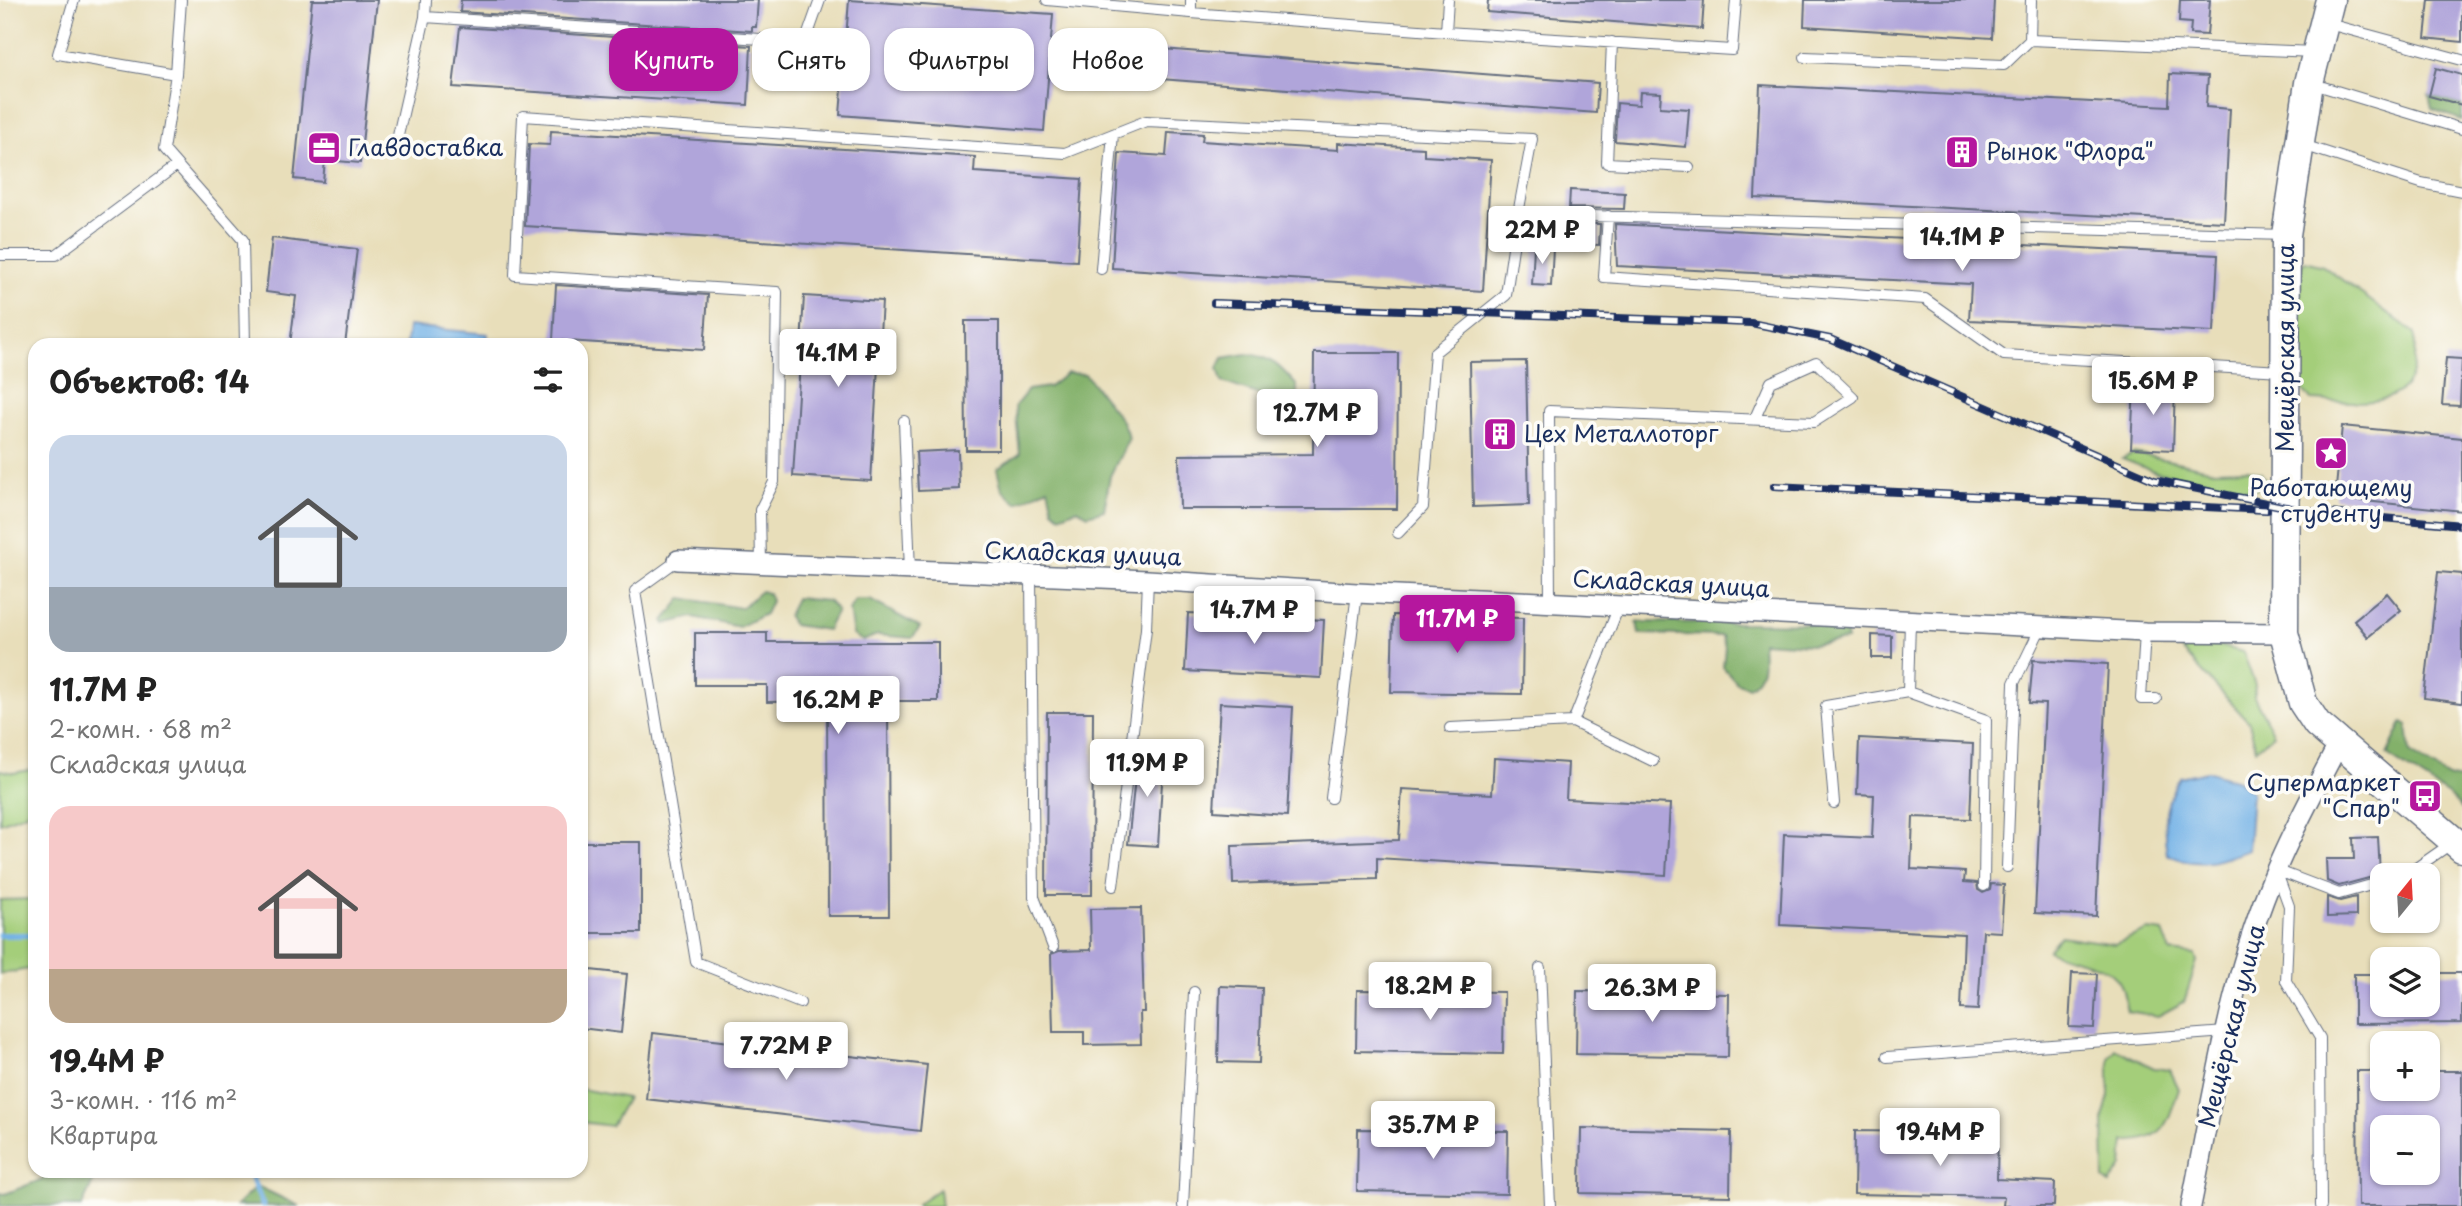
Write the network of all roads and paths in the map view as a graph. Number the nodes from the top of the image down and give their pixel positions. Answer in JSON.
{"nodes":[{"id":1,"x":74,"y":0,"type":"edge"},
{"id":2,"x":181,"y":0,"type":"edge"},
{"id":3,"x":426,"y":0,"type":"edge"},
{"id":4,"x":820,"y":0,"type":"edge"},
{"id":5,"x":1047,"y":0,"type":"edge"},
{"id":6,"x":1191,"y":0,"type":"edge"},
{"id":7,"x":1448,"y":0,"type":"edge"},
{"id":8,"x":1735,"y":0,"type":"edge"},
{"id":9,"x":2031,"y":0,"type":"edge"},
{"id":10,"x":2327,"y":11,"type":"edge"},
{"id":11,"x":1191,"y":13,"type":"junction"},
{"id":12,"x":425,"y":17,"type":"junction"},
{"id":13,"x":810,"y":28,"type":"edge"},
{"id":14,"x":1446,"y":32,"type":"junction"},
{"id":15,"x":752,"y":39,"type":"edge"},
{"id":16,"x":2030,"y":40,"type":"junction"},
{"id":17,"x":1612,"y":42,"type":"junction"},
{"id":18,"x":2316,"y":52,"type":"junction"},
{"id":19,"x":1805,"y":57,"type":"dead end"},
{"id":20,"x":2462,"y":60,"type":"edge"},
{"id":21,"x":176,"y":74,"type":"junction"},
{"id":22,"x":2309,"y":83,"type":"junction"},
{"id":23,"x":2462,"y":129,"type":"edge"},
{"id":24,"x":1113,"y":134,"type":"junction"},
{"id":25,"x":397,"y":140,"type":"dead end"},
{"id":26,"x":2299,"y":144,"type":"junction"},
{"id":27,"x":177,"y":165,"type":"junction"},
{"id":28,"x":1689,"y":167,"type":"dead end"},
{"id":29,"x":2462,"y":191,"type":"edge"},
{"id":30,"x":1518,"y":214,"type":"junction"},
{"id":31,"x":1608,"y":216,"type":"junction"},
{"id":32,"x":2286,"y":235,"type":"junction"},
{"id":33,"x":0,"y":255,"type":"edge"},
{"id":34,"x":1101,"y":269,"type":"dead end"},
{"id":35,"x":245,"y":338,"type":"edge"},
{"id":36,"x":2286,"y":371,"type":"junction"},
{"id":37,"x":1755,"y":418,"type":"junction"},
{"id":38,"x":904,"y":421,"type":"dead end"},
{"id":39,"x":1398,"y":533,"type":"dead end"},
{"id":40,"x":678,"y":560,"type":"joint"},
{"id":41,"x":761,"y":564,"type":"junction"},
{"id":42,"x":910,"y":571,"type":"junction"},
{"id":43,"x":1031,"y":577,"type":"junction"},
{"id":44,"x":1148,"y":580,"type":"junction"},
{"id":45,"x":1357,"y":593,"type":"junction"},
{"id":46,"x":1550,"y":603,"type":"junction"},
{"id":47,"x":1619,"y":606,"type":"junction"},
{"id":48,"x":1910,"y":621,"type":"junction"},
{"id":49,"x":2040,"y":627,"type":"junction"},
{"id":50,"x":2145,"y":632,"type":"junction"},
{"id":51,"x":2284,"y":633,"type":"junction"},
{"id":52,"x":1908,"y":692,"type":"junction"},
{"id":53,"x":2157,"y":699,"type":"dead end"},
{"id":54,"x":1573,"y":722,"type":"junction"},
{"id":55,"x":1450,"y":728,"type":"dead end"},
{"id":56,"x":2338,"y":745,"type":"junction"},
{"id":57,"x":1653,"y":761,"type":"dead end"},
{"id":58,"x":1331,"y":798,"type":"dead end"},
{"id":59,"x":1834,"y":803,"type":"dead end"},
{"id":60,"x":2458,"y":844,"type":"edge"},
{"id":61,"x":2426,"y":863,"type":"edge"},
{"id":62,"x":2007,"y":867,"type":"dead end"},
{"id":63,"x":2276,"y":870,"type":"junction"},
{"id":64,"x":2370,"y":885,"type":"edge"},
{"id":65,"x":1113,"y":886,"type":"dead end"},
{"id":66,"x":1984,"y":886,"type":"dead end"},
{"id":67,"x":1053,"y":947,"type":"dead end"},
{"id":68,"x":1540,"y":968,"type":"dead end"},
{"id":69,"x":1194,"y":992,"type":"dead end"},
{"id":70,"x":800,"y":1003,"type":"dead end"},
{"id":71,"x":2226,"y":1032,"type":"junction"},
{"id":72,"x":1887,"y":1057,"type":"dead end"},
{"id":73,"x":1183,"y":1206,"type":"edge"},
{"id":74,"x":1550,"y":1206,"type":"edge"},
{"id":75,"x":2191,"y":1206,"type":"edge"},
{"id":76,"x":2321,"y":1206,"type":"edge"}],
"edges":[{"from":1,"to":21,"type":"lane"},
{"from":2,"to":21,"type":"lane"},
{"from":3,"to":12,"type":"lane"},
{"from":4,"to":13,"type":"lane"},
{"from":5,"to":11,"type":"lane"},
{"from":6,"to":11,"type":"lane"},
{"from":7,"to":14,"type":"lane"},
{"from":8,"to":17,"type":"lane"},
{"from":9,"to":16,"type":"lane"},
{"from":10,"to":18,"type":"main road","name":"Мещёрская улица"},
{"from":10,"to":20,"type":"lane"},
{"from":11,"to":14,"type":"lane"},
{"from":12,"to":15,"type":"lane"},
{"from":12,"to":25,"type":"lane"},
{"from":14,"to":17,"type":"lane"},
{"from":16,"to":18,"type":"lane"},
{"from":16,"to":19,"type":"lane"},
{"from":17,"to":28,"type":"lane"},
{"from":18,"to":22,"type":"main road","name":"Мещёрская улица"},
{"from":21,"to":27,"type":"lane"},
{"from":22,"to":23,"type":"lane"},
{"from":22,"to":26,"type":"main road","name":"Мещёрская улица"},
{"from":24,"to":30,"type":"lane"},
{"from":24,"to":34,"type":"lane"},
{"from":24,"to":41,"type":"lane"},
{"from":26,"to":29,"type":"lane"},
{"from":26,"to":32,"type":"main road","name":"Мещёрская улица"},
{"from":27,"to":33,"type":"lane"},
{"from":27,"to":35,"type":"lane"},
{"from":30,"to":31,"type":"lane"},
{"from":30,"to":39,"type":"lane"},
{"from":31,"to":32,"type":"lane"},
{"from":31,"to":36,"type":"lane"},
{"from":32,"to":36,"type":"main road","name":"Мещёрская улица"},
{"from":36,"to":51,"type":"main road","name":"Мещёрская улица"},
{"from":37,"to":37,"type":"lane"},
{"from":37,"to":46,"type":"lane"},
{"from":38,"to":42,"type":"lane"},
{"from":40,"to":41,"type":"street","name":"Складская улица"},
{"from":40,"to":70,"type":"lane"},
{"from":41,"to":42,"type":"street","name":"Складская улица"},
{"from":42,"to":43,"type":"street","name":"Складская улица"},
{"from":43,"to":44,"type":"street","name":"Складская улица"},
{"from":43,"to":67,"type":"lane"},
{"from":44,"to":45,"type":"street","name":"Складская улица"},
{"from":44,"to":65,"type":"lane"},
{"from":45,"to":46,"type":"street","name":"Складская улица"},
{"from":45,"to":58,"type":"lane"},
{"from":46,"to":47,"type":"street","name":"Складская улица"},
{"from":47,"to":48,"type":"street","name":"Складская улица"},
{"from":47,"to":54,"type":"lane"},
{"from":48,"to":49,"type":"street","name":"Складская улица"},
{"from":48,"to":52,"type":"lane"},
{"from":49,"to":50,"type":"street","name":"Складская улица"},
{"from":49,"to":62,"type":"lane"},
{"from":50,"to":51,"type":"street","name":"Складская улица"},
{"from":50,"to":53,"type":"lane"},
{"from":51,"to":56,"type":"main road","name":"Мещёрская улица"},
{"from":52,"to":59,"type":"lane"},
{"from":52,"to":66,"type":"lane"},
{"from":54,"to":55,"type":"lane"},
{"from":54,"to":57,"type":"lane"},
{"from":56,"to":60,"type":"main road"},
{"from":56,"to":63,"type":"street","name":"Мещёрская улица"},
{"from":60,"to":61,"type":"lane"},
{"from":63,"to":64,"type":"lane"},
{"from":63,"to":71,"type":"street","name":"Мещёрская улица"},
{"from":63,"to":76,"type":"lane"},
{"from":68,"to":74,"type":"lane"},
{"from":69,"to":73,"type":"lane"},
{"from":71,"to":72,"type":"lane"},
{"from":71,"to":75,"type":"street","name":"Мещёрская улица"}]}
